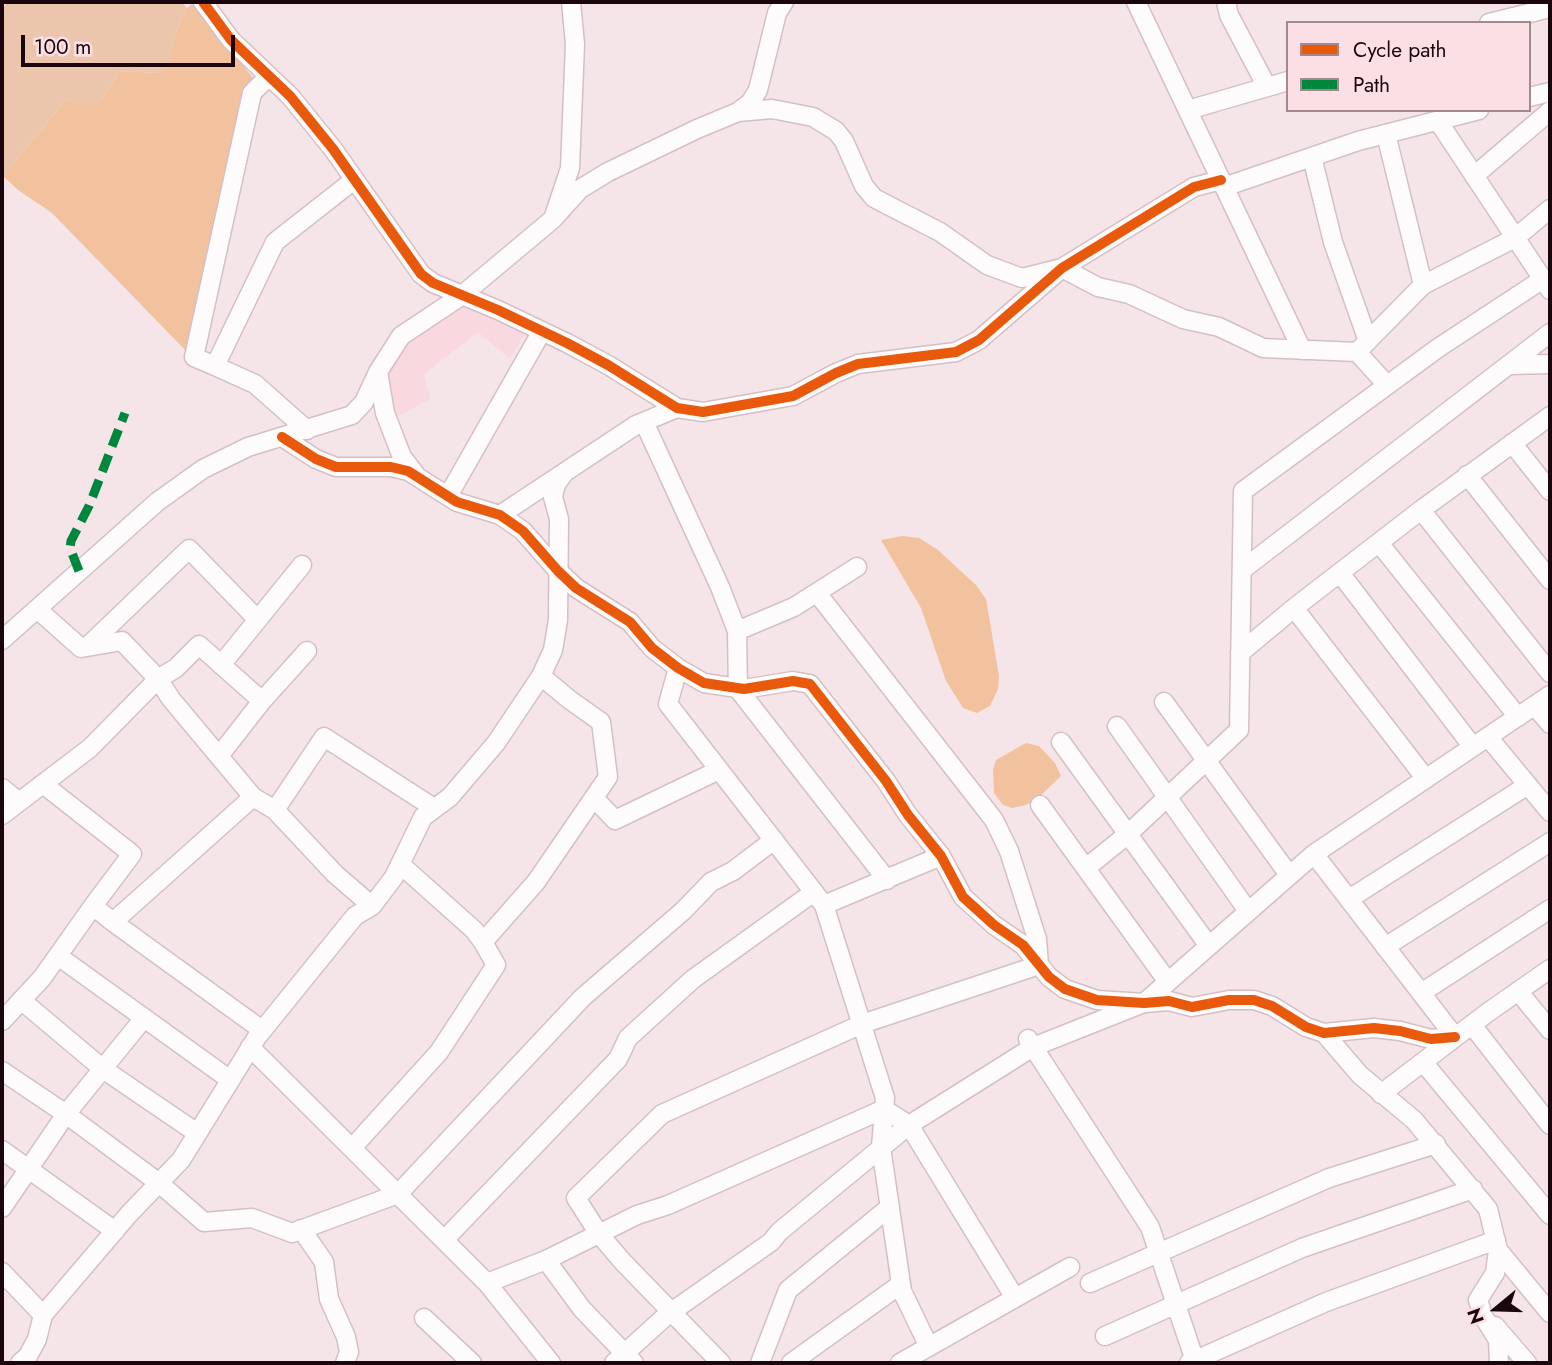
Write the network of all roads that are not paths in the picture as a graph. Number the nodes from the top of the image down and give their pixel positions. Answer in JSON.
{"nodes":[{"id":1,"x":203,"y":2,"type":"edge"},
{"id":2,"x":571,"y":2,"type":"edge"},
{"id":3,"x":784,"y":2,"type":"edge"},
{"id":4,"x":1136,"y":2,"type":"edge"},
{"id":5,"x":1226,"y":2,"type":"edge"},
{"id":6,"x":1550,"y":8,"type":"edge"},
{"id":7,"x":1497,"y":21,"type":"edge"},
{"id":8,"x":269,"y":76,"type":"junction"},
{"id":9,"x":1286,"y":82,"type":"edge"},
{"id":10,"x":1267,"y":88,"type":"junction"},
{"id":11,"x":1550,"y":92,"type":"edge"},
{"id":12,"x":1531,"y":97,"type":"edge"},
{"id":13,"x":1188,"y":110,"type":"junction"},
{"id":14,"x":1550,"y":111,"type":"edge"},
{"id":15,"x":738,"y":112,"type":"junction"},
{"id":16,"x":1469,"y":112,"type":"edge"},
{"id":17,"x":1448,"y":116,"type":"edge"},
{"id":18,"x":1386,"y":134,"type":"junction"},
{"id":19,"x":1312,"y":157,"type":"junction"},
{"id":20,"x":1474,"y":176,"type":"junction"},
{"id":21,"x":354,"y":180,"type":"junction"},
{"id":22,"x":1223,"y":183,"type":"junction"},
{"id":23,"x":1550,"y":209,"type":"edge"},
{"id":24,"x":553,"y":219,"type":"junction"},
{"id":25,"x":1515,"y":238,"type":"junction"},
{"id":26,"x":1062,"y":268,"type":"junction"},
{"id":27,"x":1547,"y":284,"type":"edge"},
{"id":28,"x":1423,"y":285,"type":"junction"},
{"id":29,"x":461,"y":296,"type":"junction"},
{"id":30,"x":542,"y":331,"type":"junction"},
{"id":31,"x":1550,"y":333,"type":"edge"},
{"id":32,"x":1363,"y":346,"type":"junction"},
{"id":33,"x":1302,"y":350,"type":"junction"},
{"id":34,"x":1550,"y":363,"type":"edge"},
{"id":35,"x":1509,"y":365,"type":"junction"},
{"id":36,"x":215,"y":366,"type":"junction"},
{"id":37,"x":378,"y":372,"type":"junction"},
{"id":38,"x":1387,"y":386,"type":"junction"},
{"id":39,"x":677,"y":408,"type":"junction"},
{"id":40,"x":1550,"y":416,"type":"edge"},
{"id":41,"x":644,"y":422,"type":"junction"},
{"id":42,"x":307,"y":430,"type":"junction"},
{"id":43,"x":282,"y":437,"type":"junction"},
{"id":44,"x":1512,"y":443,"type":"junction"},
{"id":45,"x":565,"y":472,"type":"junction"},
{"id":46,"x":1467,"y":475,"type":"junction"},
{"id":47,"x":419,"y":478,"type":"junction"},
{"id":48,"x":1550,"y":491,"type":"edge"},
{"id":49,"x":448,"y":496,"type":"junction"},
{"id":50,"x":1421,"y":510,"type":"junction"},
{"id":51,"x":500,"y":516,"type":"junction"},
{"id":52,"x":1379,"y":543,"type":"junction"},
{"id":53,"x":302,"y":565,"type":"dead end"},
{"id":54,"x":857,"y":567,"type":"dead end"},
{"id":55,"x":558,"y":570,"type":"junction"},
{"id":56,"x":1242,"y":570,"type":"junction"},
{"id":57,"x":1340,"y":573,"type":"junction"},
{"id":58,"x":1550,"y":580,"type":"edge"},
{"id":59,"x":817,"y":593,"type":"junction"},
{"id":60,"x":1294,"y":608,"type":"junction"},
{"id":61,"x":37,"y":609,"type":"junction"},
{"id":62,"x":257,"y":619,"type":"junction"},
{"id":63,"x":737,"y":631,"type":"junction"},
{"id":64,"x":2,"y":640,"type":"edge"},
{"id":65,"x":88,"y":646,"type":"junction"},
{"id":66,"x":307,"y":651,"type":"dead end"},
{"id":67,"x":1241,"y":653,"type":"junction"},
{"id":68,"x":221,"y":665,"type":"junction"},
{"id":69,"x":678,"y":668,"type":"junction"},
{"id":70,"x":1550,"y":673,"type":"edge"},
{"id":71,"x":541,"y":676,"type":"junction"},
{"id":72,"x":158,"y":678,"type":"junction"},
{"id":73,"x":738,"y":689,"type":"junction"},
{"id":74,"x":1550,"y":695,"type":"edge"},
{"id":75,"x":262,"y":701,"type":"junction"},
{"id":76,"x":1164,"y":702,"type":"dead end"},
{"id":77,"x":1535,"y":706,"type":"junction"},
{"id":78,"x":1518,"y":717,"type":"junction"},
{"id":79,"x":1550,"y":724,"type":"edge"},
{"id":80,"x":1117,"y":726,"type":"dead end"},
{"id":81,"x":1061,"y":742,"type":"dead end"},
{"id":82,"x":1480,"y":742,"type":"junction"},
{"id":83,"x":219,"y":756,"type":"junction"},
{"id":84,"x":1206,"y":760,"type":"junction"},
{"id":85,"x":719,"y":770,"type":"junction"},
{"id":86,"x":1426,"y":779,"type":"junction"},
{"id":87,"x":43,"y":784,"type":"junction"},
{"id":88,"x":1528,"y":785,"type":"junction"},
{"id":89,"x":2,"y":788,"type":"edge"},
{"id":90,"x":1166,"y":796,"type":"junction"},
{"id":91,"x":253,"y":797,"type":"junction"},
{"id":92,"x":594,"y":798,"type":"junction"},
{"id":93,"x":19,"y":802,"type":"junction"},
{"id":94,"x":1040,"y":805,"type":"dead end"},
{"id":95,"x":435,"y":808,"type":"junction"},
{"id":96,"x":275,"y":810,"type":"junction"},
{"id":97,"x":1550,"y":812,"type":"edge"},
{"id":98,"x":2,"y":815,"type":"edge"},
{"id":99,"x":1128,"y":834,"type":"junction"},
{"id":100,"x":774,"y":840,"type":"junction"},
{"id":101,"x":1550,"y":842,"type":"edge"},
{"id":102,"x":1314,"y":854,"type":"junction"},
{"id":103,"x":941,"y":856,"type":"junction"},
{"id":104,"x":400,"y":864,"type":"junction"},
{"id":105,"x":1086,"y":868,"type":"junction"},
{"id":106,"x":1289,"y":875,"type":"junction"},
{"id":107,"x":887,"y":880,"type":"junction"},
{"id":108,"x":819,"y":898,"type":"junction"},
{"id":109,"x":1349,"y":900,"type":"junction"},
{"id":110,"x":93,"y":906,"type":"junction"},
{"id":111,"x":372,"y":906,"type":"junction"},
{"id":112,"x":1550,"y":909,"type":"edge"},
{"id":113,"x":1248,"y":912,"type":"junction"},
{"id":114,"x":113,"y":922,"type":"junction"},
{"id":115,"x":483,"y":942,"type":"junction"},
{"id":116,"x":1209,"y":946,"type":"junction"},
{"id":117,"x":1385,"y":947,"type":"junction"},
{"id":118,"x":58,"y":956,"type":"junction"},
{"id":119,"x":1039,"y":965,"type":"junction"},
{"id":120,"x":1550,"y":969,"type":"edge"},
{"id":121,"x":1168,"y":982,"type":"junction"},
{"id":122,"x":1518,"y":991,"type":"junction"},
{"id":123,"x":1421,"y":993,"type":"junction"},
{"id":124,"x":21,"y":1000,"type":"junction"},
{"id":125,"x":1144,"y":1003,"type":"junction"},
{"id":126,"x":144,"y":1018,"type":"junction"},
{"id":127,"x":2,"y":1021,"type":"edge"},
{"id":128,"x":862,"y":1024,"type":"junction"},
{"id":129,"x":1472,"y":1025,"type":"junction"},
{"id":130,"x":262,"y":1030,"type":"junction"},
{"id":131,"x":1550,"y":1030,"type":"edge"},
{"id":132,"x":1324,"y":1033,"type":"junction"},
{"id":133,"x":1455,"y":1038,"type":"junction"},
{"id":134,"x":1031,"y":1043,"type":"junction"},
{"id":135,"x":250,"y":1047,"type":"junction"},
{"id":136,"x":1423,"y":1062,"type":"junction"},
{"id":137,"x":103,"y":1069,"type":"junction"},
{"id":138,"x":2,"y":1071,"type":"edge"},
{"id":139,"x":229,"y":1079,"type":"junction"},
{"id":140,"x":1381,"y":1094,"type":"junction"},
{"id":141,"x":884,"y":1109,"type":"junction"},
{"id":142,"x":66,"y":1114,"type":"junction"},
{"id":143,"x":909,"y":1125,"type":"junction"},
{"id":144,"x":1550,"y":1125,"type":"edge"},
{"id":145,"x":197,"y":1133,"type":"junction"},
{"id":146,"x":1436,"y":1144,"type":"junction"},
{"id":147,"x":881,"y":1147,"type":"junction"},
{"id":148,"x":352,"y":1148,"type":"junction"},
{"id":149,"x":2,"y":1150,"type":"edge"},
{"id":150,"x":28,"y":1170,"type":"junction"},
{"id":151,"x":159,"y":1183,"type":"junction"},
{"id":152,"x":1473,"y":1189,"type":"junction"},
{"id":153,"x":398,"y":1194,"type":"junction"},
{"id":154,"x":890,"y":1207,"type":"junction"},
{"id":155,"x":2,"y":1208,"type":"edge"},
{"id":156,"x":1550,"y":1215,"type":"edge"},
{"id":157,"x":301,"y":1229,"type":"junction"},
{"id":158,"x":115,"y":1231,"type":"junction"},
{"id":159,"x":599,"y":1234,"type":"junction"},
{"id":160,"x":444,"y":1240,"type":"junction"},
{"id":161,"x":1497,"y":1245,"type":"junction"},
{"id":162,"x":1159,"y":1253,"type":"junction"},
{"id":163,"x":546,"y":1260,"type":"junction"},
{"id":164,"x":1070,"y":1267,"type":"dead end"},
{"id":165,"x":2,"y":1272,"type":"edge"},
{"id":166,"x":487,"y":1283,"type":"junction"},
{"id":167,"x":1090,"y":1283,"type":"dead end"},
{"id":168,"x":901,"y":1284,"type":"junction"},
{"id":169,"x":1015,"y":1298,"type":"junction"},
{"id":170,"x":1176,"y":1305,"type":"junction"},
{"id":171,"x":1480,"y":1307,"type":"junction"},
{"id":172,"x":671,"y":1312,"type":"junction"},
{"id":173,"x":1550,"y":1313,"type":"edge"},
{"id":174,"x":43,"y":1315,"type":"junction"},
{"id":175,"x":424,"y":1318,"type":"dead end"},
{"id":176,"x":1105,"y":1336,"type":"dead end"},
{"id":177,"x":929,"y":1348,"type":"junction"},
{"id":178,"x":624,"y":1360,"type":"edge"},
{"id":179,"x":1192,"y":1362,"type":"edge"},
{"id":180,"x":20,"y":1363,"type":"edge"},
{"id":181,"x":345,"y":1363,"type":"edge"},
{"id":182,"x":472,"y":1363,"type":"edge"},
{"id":183,"x":551,"y":1363,"type":"edge"},
{"id":184,"x":721,"y":1363,"type":"edge"},
{"id":185,"x":760,"y":1363,"type":"edge"},
{"id":186,"x":791,"y":1363,"type":"edge"},
{"id":187,"x":900,"y":1363,"type":"edge"},
{"id":188,"x":1499,"y":1363,"type":"edge"},
{"id":189,"x":1527,"y":1363,"type":"edge"}],
"edges":[{"from":1,"to":8,"type":"street"},
{"from":2,"to":24,"type":"street"},
{"from":3,"to":15,"type":"street"},
{"from":4,"to":13,"type":"street"},
{"from":5,"to":10,"type":"street"},
{"from":6,"to":7,"type":"street"},
{"from":8,"to":21,"type":"street"},
{"from":8,"to":36,"type":"street"},
{"from":9,"to":10,"type":"street"},
{"from":10,"to":13,"type":"street"},
{"from":11,"to":12,"type":"street"},
{"from":13,"to":22,"type":"street"},
{"from":14,"to":20,"type":"street"},
{"from":15,"to":24,"type":"street"},
{"from":15,"to":26,"type":"street"},
{"from":16,"to":17,"type":"street"},
{"from":17,"to":18,"type":"street"},
{"from":17,"to":20,"type":"street"},
{"from":18,"to":19,"type":"street"},
{"from":18,"to":28,"type":"street"},
{"from":19,"to":22,"type":"street"},
{"from":19,"to":32,"type":"street"},
{"from":20,"to":25,"type":"street"},
{"from":21,"to":29,"type":"street"},
{"from":21,"to":36,"type":"street"},
{"from":22,"to":26,"type":"street"},
{"from":22,"to":33,"type":"street"},
{"from":23,"to":25,"type":"street"},
{"from":24,"to":29,"type":"street"},
{"from":25,"to":27,"type":"street"},
{"from":25,"to":28,"type":"street"},
{"from":26,"to":33,"type":"street"},
{"from":26,"to":39,"type":"street"},
{"from":27,"to":38,"type":"street"},
{"from":28,"to":32,"type":"street"},
{"from":29,"to":30,"type":"street"},
{"from":29,"to":37,"type":"street"},
{"from":30,"to":39,"type":"street"},
{"from":30,"to":49,"type":"street"},
{"from":31,"to":35,"type":"street"},
{"from":32,"to":33,"type":"street"},
{"from":32,"to":38,"type":"street"},
{"from":34,"to":35,"type":"street"},
{"from":35,"to":56,"type":"street"},
{"from":36,"to":42,"type":"street"},
{"from":37,"to":42,"type":"street"},
{"from":37,"to":47,"type":"street"},
{"from":38,"to":56,"type":"street"},
{"from":39,"to":41,"type":"street"},
{"from":40,"to":44,"type":"street"},
{"from":41,"to":45,"type":"street"},
{"from":41,"to":63,"type":"street"},
{"from":42,"to":43,"type":"street"},
{"from":43,"to":47,"type":"street"},
{"from":43,"to":61,"type":"street"},
{"from":44,"to":46,"type":"street"},
{"from":44,"to":48,"type":"street"},
{"from":45,"to":51,"type":"street"},
{"from":45,"to":55,"type":"street"},
{"from":46,"to":50,"type":"street"},
{"from":46,"to":58,"type":"street"},
{"from":47,"to":49,"type":"street"},
{"from":49,"to":51,"type":"street"},
{"from":50,"to":52,"type":"street"},
{"from":50,"to":70,"type":"street"},
{"from":51,"to":55,"type":"street"},
{"from":52,"to":57,"type":"street"},
{"from":52,"to":78,"type":"street"},
{"from":53,"to":62,"type":"street"},
{"from":54,"to":59,"type":"street"},
{"from":55,"to":69,"type":"street"},
{"from":55,"to":71,"type":"street"},
{"from":56,"to":67,"type":"street"},
{"from":57,"to":60,"type":"street"},
{"from":57,"to":82,"type":"street"},
{"from":59,"to":63,"type":"street"},
{"from":59,"to":119,"type":"street"},
{"from":60,"to":67,"type":"street"},
{"from":60,"to":86,"type":"street"},
{"from":61,"to":64,"type":"street"},
{"from":61,"to":65,"type":"street"},
{"from":62,"to":65,"type":"street"},
{"from":62,"to":68,"type":"street"},
{"from":63,"to":73,"type":"street"},
{"from":65,"to":72,"type":"street"},
{"from":66,"to":75,"type":"street"},
{"from":67,"to":84,"type":"street"},
{"from":68,"to":72,"type":"street"},
{"from":68,"to":75,"type":"street"},
{"from":69,"to":73,"type":"street"},
{"from":69,"to":85,"type":"street"},
{"from":71,"to":92,"type":"street"},
{"from":71,"to":95,"type":"street"},
{"from":72,"to":83,"type":"street"},
{"from":72,"to":87,"type":"street"},
{"from":73,"to":103,"type":"street"},
{"from":73,"to":107,"type":"street"},
{"from":74,"to":77,"type":"street"},
{"from":75,"to":83,"type":"street"},
{"from":76,"to":84,"type":"street"},
{"from":77,"to":78,"type":"street"},
{"from":77,"to":79,"type":"street"},
{"from":78,"to":82,"type":"street"},
{"from":80,"to":90,"type":"street"},
{"from":81,"to":99,"type":"street"},
{"from":82,"to":86,"type":"street"},
{"from":82,"to":88,"type":"street"},
{"from":83,"to":91,"type":"street"},
{"from":84,"to":90,"type":"street"},
{"from":84,"to":106,"type":"street"},
{"from":85,"to":92,"type":"street"},
{"from":85,"to":100,"type":"street"},
{"from":86,"to":102,"type":"street"},
{"from":87,"to":93,"type":"street"},
{"from":87,"to":110,"type":"street"},
{"from":88,"to":97,"type":"street"},
{"from":88,"to":109,"type":"street"},
{"from":89,"to":93,"type":"street"},
{"from":90,"to":99,"type":"street"},
{"from":90,"to":113,"type":"street"},
{"from":91,"to":96,"type":"street"},
{"from":91,"to":114,"type":"street"},
{"from":92,"to":115,"type":"street"},
{"from":93,"to":98,"type":"street"},
{"from":94,"to":105,"type":"street"},
{"from":95,"to":96,"type":"street"},
{"from":95,"to":104,"type":"street"},
{"from":96,"to":111,"type":"street"},
{"from":99,"to":105,"type":"street"},
{"from":99,"to":116,"type":"street"},
{"from":100,"to":108,"type":"street"},
{"from":100,"to":153,"type":"street"},
{"from":101,"to":117,"type":"street"},
{"from":102,"to":106,"type":"street"},
{"from":102,"to":109,"type":"street"},
{"from":103,"to":107,"type":"street"},
{"from":103,"to":119,"type":"street"},
{"from":104,"to":111,"type":"street"},
{"from":104,"to":115,"type":"street"},
{"from":105,"to":121,"type":"street"},
{"from":106,"to":113,"type":"street"},
{"from":107,"to":108,"type":"street"},
{"from":108,"to":128,"type":"street"},
{"from":108,"to":160,"type":"street"},
{"from":109,"to":117,"type":"street"},
{"from":110,"to":114,"type":"street"},
{"from":110,"to":118,"type":"street"},
{"from":111,"to":130,"type":"street"},
{"from":112,"to":123,"type":"street"},
{"from":113,"to":116,"type":"street"},
{"from":114,"to":130,"type":"street"},
{"from":115,"to":148,"type":"street"},
{"from":116,"to":121,"type":"street"},
{"from":117,"to":123,"type":"street"},
{"from":118,"to":124,"type":"street"},
{"from":118,"to":126,"type":"street"},
{"from":119,"to":125,"type":"street"},
{"from":119,"to":128,"type":"street"},
{"from":120,"to":122,"type":"street"},
{"from":121,"to":125,"type":"street"},
{"from":122,"to":129,"type":"street"},
{"from":122,"to":131,"type":"street"},
{"from":123,"to":133,"type":"street"},
{"from":124,"to":127,"type":"street"},
{"from":124,"to":137,"type":"street"},
{"from":125,"to":132,"type":"street"},
{"from":125,"to":134,"type":"street"},
{"from":126,"to":137,"type":"street"},
{"from":126,"to":139,"type":"street"},
{"from":128,"to":141,"type":"street"},
{"from":128,"to":159,"type":"street"},
{"from":129,"to":133,"type":"street"},
{"from":129,"to":144,"type":"street"},
{"from":130,"to":135,"type":"street"},
{"from":132,"to":133,"type":"street"},
{"from":132,"to":140,"type":"street"},
{"from":133,"to":136,"type":"street"},
{"from":134,"to":143,"type":"street"},
{"from":134,"to":162,"type":"street"},
{"from":135,"to":139,"type":"street"},
{"from":135,"to":148,"type":"street"},
{"from":136,"to":140,"type":"street"},
{"from":136,"to":156,"type":"street"},
{"from":137,"to":142,"type":"street"},
{"from":137,"to":145,"type":"street"},
{"from":138,"to":142,"type":"street"},
{"from":139,"to":145,"type":"street"},
{"from":140,"to":146,"type":"street"},
{"from":141,"to":143,"type":"street"},
{"from":141,"to":147,"type":"street"},
{"from":141,"to":159,"type":"street"},
{"from":142,"to":150,"type":"street"},
{"from":142,"to":151,"type":"street"},
{"from":143,"to":147,"type":"street"},
{"from":143,"to":169,"type":"street"},
{"from":145,"to":151,"type":"street"},
{"from":146,"to":152,"type":"street"},
{"from":146,"to":162,"type":"street"},
{"from":147,"to":154,"type":"street"},
{"from":147,"to":172,"type":"street"},
{"from":148,"to":153,"type":"street"},
{"from":149,"to":150,"type":"street"},
{"from":150,"to":155,"type":"street"},
{"from":150,"to":158,"type":"street"},
{"from":151,"to":157,"type":"street"},
{"from":151,"to":158,"type":"street"},
{"from":152,"to":161,"type":"street"},
{"from":152,"to":170,"type":"street"},
{"from":153,"to":157,"type":"street"},
{"from":153,"to":160,"type":"street"},
{"from":154,"to":168,"type":"street"},
{"from":154,"to":185,"type":"street"},
{"from":157,"to":181,"type":"street"},
{"from":158,"to":174,"type":"street"},
{"from":159,"to":163,"type":"street"},
{"from":159,"to":172,"type":"street"},
{"from":160,"to":166,"type":"street"},
{"from":161,"to":171,"type":"street"},
{"from":161,"to":173,"type":"street"},
{"from":161,"to":179,"type":"street"},
{"from":162,"to":167,"type":"street"},
{"from":162,"to":170,"type":"street"},
{"from":163,"to":166,"type":"street"},
{"from":163,"to":178,"type":"street"},
{"from":164,"to":169,"type":"street"},
{"from":165,"to":174,"type":"street"},
{"from":166,"to":183,"type":"street"},
{"from":168,"to":177,"type":"street"},
{"from":168,"to":186,"type":"street"},
{"from":169,"to":177,"type":"street"},
{"from":170,"to":176,"type":"street"},
{"from":170,"to":179,"type":"street"},
{"from":171,"to":188,"type":"street"},
{"from":171,"to":189,"type":"street"},
{"from":172,"to":178,"type":"street"},
{"from":172,"to":184,"type":"street"},
{"from":174,"to":180,"type":"street"},
{"from":175,"to":182,"type":"street"},
{"from":177,"to":187,"type":"street"}]}
